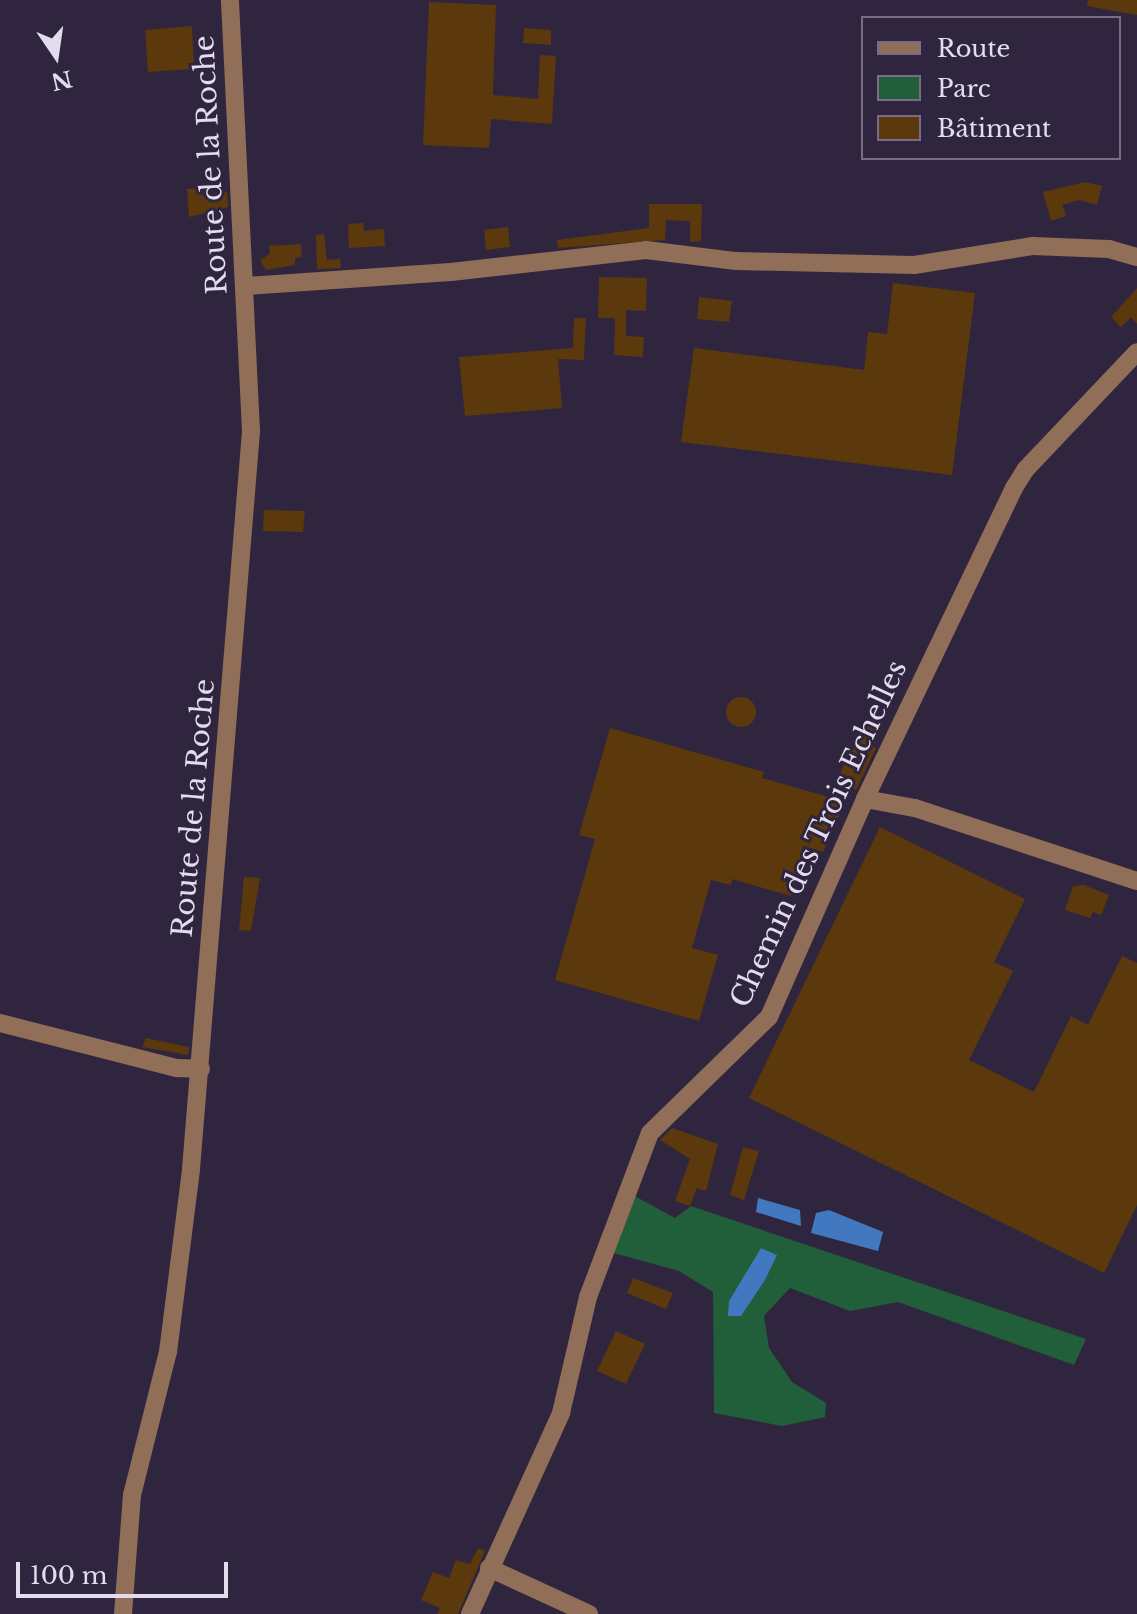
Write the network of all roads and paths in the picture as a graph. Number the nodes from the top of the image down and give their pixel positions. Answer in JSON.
{"nodes":[{"id":1,"x":230,"y":0,"type":"edge"},
{"id":2,"x":1137,"y":257,"type":"edge"},
{"id":3,"x":246,"y":286,"type":"junction"},
{"id":4,"x":1137,"y":352,"type":"edge"},
{"id":5,"x":865,"y":799,"type":"junction"},
{"id":6,"x":1137,"y":881,"type":"edge"},
{"id":7,"x":0,"y":1023,"type":"edge"},
{"id":8,"x":201,"y":1069,"type":"junction"},
{"id":9,"x":489,"y":1568,"type":"junction"},
{"id":10,"x":123,"y":1614,"type":"edge"},
{"id":11,"x":470,"y":1614,"type":"edge"},
{"id":12,"x":589,"y":1614,"type":"edge"}],
"edges":[{"from":1,"to":3,"type":"street","name":"Route de la Roche"},
{"from":2,"to":3,"type":"street"},
{"from":3,"to":8,"type":"street","name":"Route de la Roche"},
{"from":4,"to":5,"type":"street","name":"Chemin des Trois Echelles"},
{"from":5,"to":6,"type":"street"},
{"from":5,"to":9,"type":"street","name":"Chemin des Trois Echelles"},
{"from":7,"to":8,"type":"street"},
{"from":8,"to":10,"type":"street","name":"Route de la Roche"},
{"from":9,"to":11,"type":"street","name":"Chemin des Trois Echelles"},
{"from":9,"to":12,"type":"street"}]}
